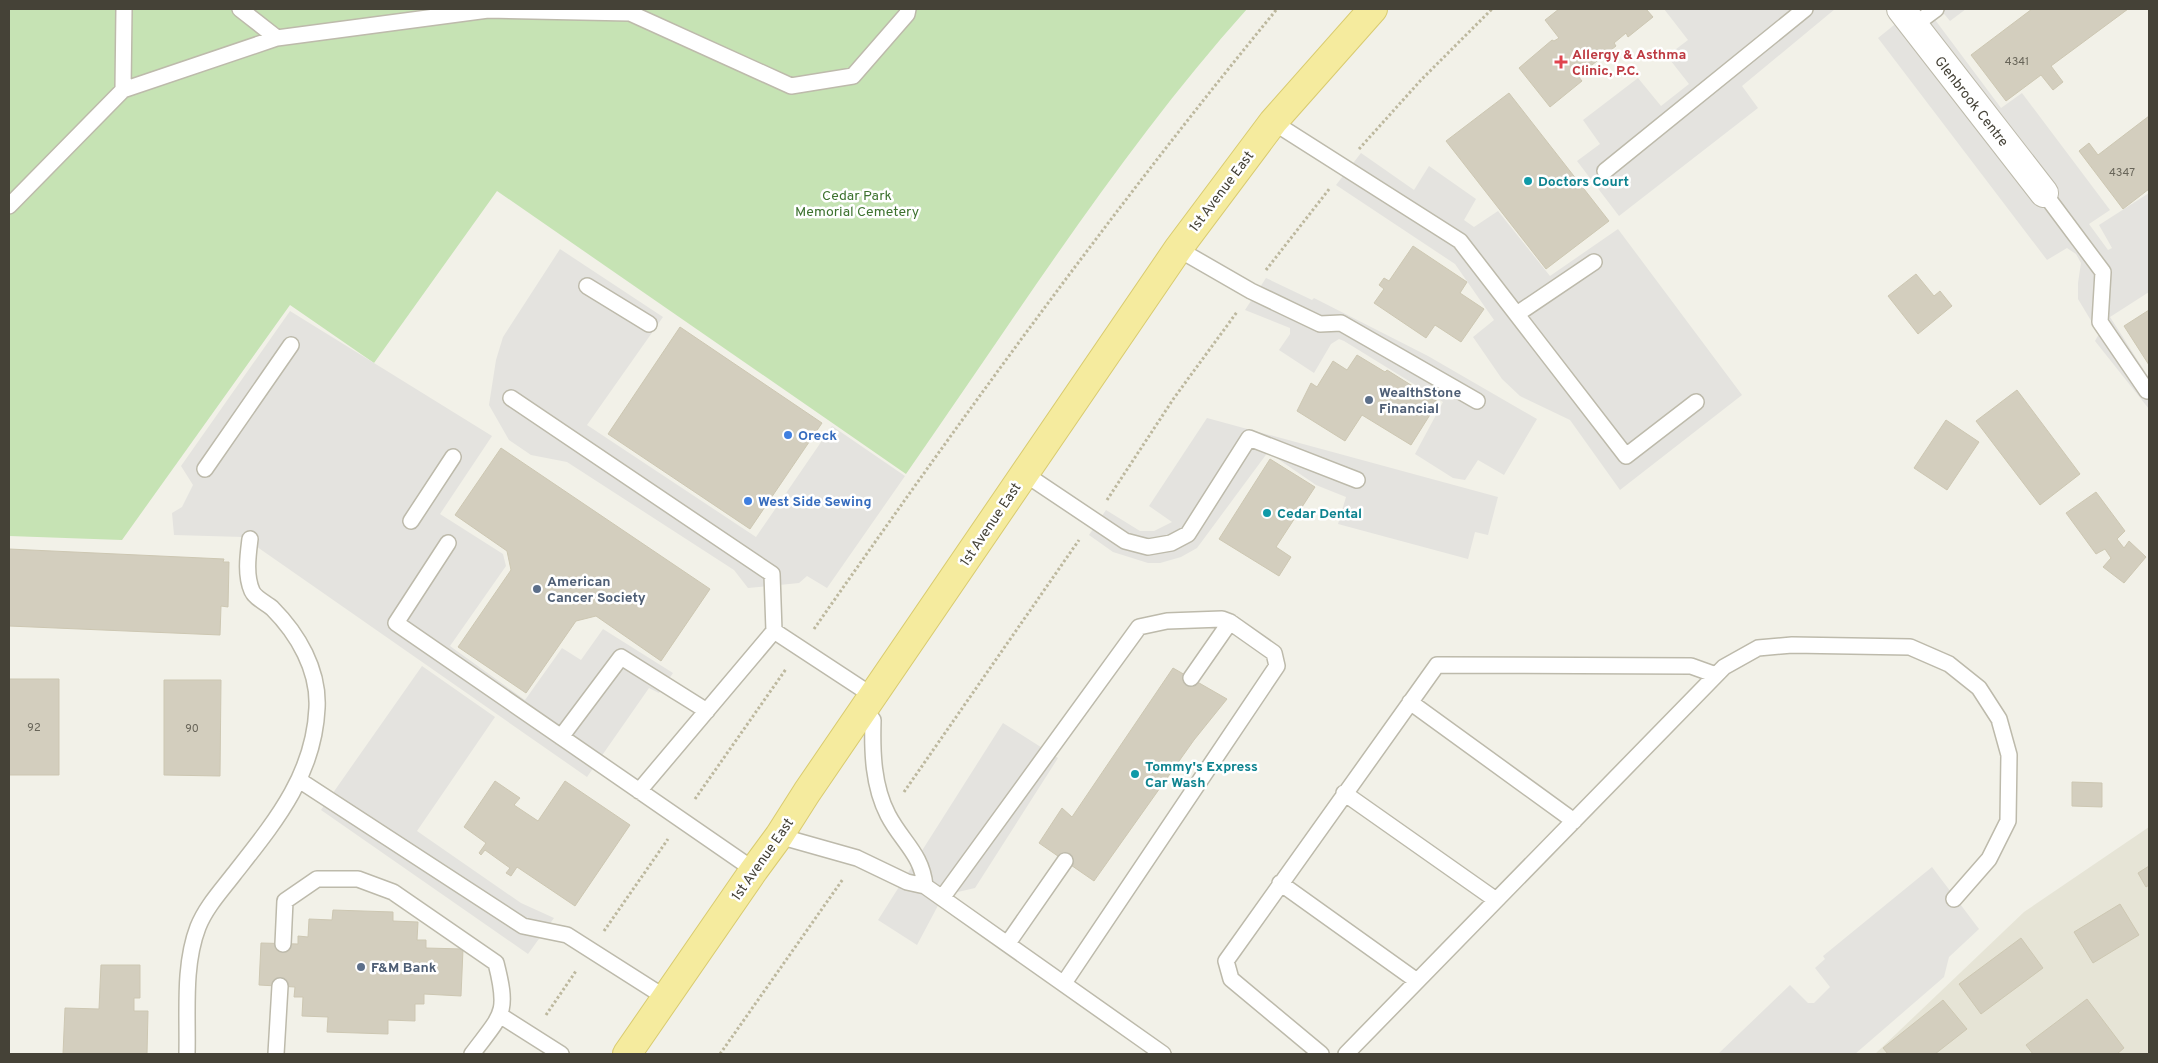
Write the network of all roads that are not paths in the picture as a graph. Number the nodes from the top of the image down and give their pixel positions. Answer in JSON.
{"nodes":[{"id":1,"x":124,"y":9,"type":"edge"},
{"id":2,"x":240,"y":9,"type":"edge"},
{"id":3,"x":908,"y":9,"type":"edge"},
{"id":4,"x":1372,"y":9,"type":"edge"},
{"id":5,"x":1805,"y":9,"type":"edge"},
{"id":6,"x":1936,"y":9,"type":"edge"},
{"id":7,"x":1907,"y":17,"type":"edge"},
{"id":8,"x":277,"y":38,"type":"junction"},
{"id":9,"x":123,"y":90,"type":"junction"},
{"id":10,"x":1273,"y":122,"type":"junction"},
{"id":11,"x":1605,"y":171,"type":"dead end"},
{"id":12,"x":2044,"y":193,"type":"joint"},
{"id":13,"x":9,"y":206,"type":"edge"},
{"id":14,"x":1178,"y":249,"type":"junction"},
{"id":15,"x":1594,"y":262,"type":"dead end"},
{"id":16,"x":587,"y":286,"type":"dead end"},
{"id":17,"x":1517,"y":314,"type":"junction"},
{"id":18,"x":649,"y":324,"type":"dead end"},
{"id":19,"x":291,"y":345,"type":"dead end"},
{"id":20,"x":2147,"y":392,"type":"dead end"},
{"id":21,"x":511,"y":398,"type":"dead end"},
{"id":22,"x":1477,"y":401,"type":"dead end"},
{"id":23,"x":1696,"y":402,"type":"dead end"},
{"id":24,"x":453,"y":456,"type":"dead end"},
{"id":25,"x":205,"y":469,"type":"dead end"},
{"id":26,"x":1025,"y":474,"type":"junction"},
{"id":27,"x":1357,"y":480,"type":"dead end"},
{"id":28,"x":411,"y":521,"type":"dead end"},
{"id":29,"x":250,"y":539,"type":"dead end"},
{"id":30,"x":448,"y":543,"type":"dead end"},
{"id":31,"x":1230,"y":622,"type":"junction"},
{"id":32,"x":774,"y":632,"type":"junction"},
{"id":33,"x":1716,"y":675,"type":"junction"},
{"id":34,"x":1191,"y":678,"type":"dead end"},
{"id":35,"x":1410,"y":702,"type":"junction"},
{"id":36,"x":868,"y":703,"type":"junction"},
{"id":37,"x":707,"y":711,"type":"junction"},
{"id":38,"x":561,"y":737,"type":"junction"},
{"id":39,"x":299,"y":780,"type":"junction"},
{"id":40,"x":639,"y":791,"type":"junction"},
{"id":41,"x":1344,"y":793,"type":"junction"},
{"id":42,"x":1574,"y":821,"type":"junction"},
{"id":43,"x":780,"y":836,"type":"junction"},
{"id":44,"x":1065,"y":862,"type":"dead end"},
{"id":45,"x":754,"y":870,"type":"junction"},
{"id":46,"x":1280,"y":883,"type":"junction"},
{"id":47,"x":925,"y":886,"type":"junction"},
{"id":48,"x":942,"y":898,"type":"junction"},
{"id":49,"x":1954,"y":899,"type":"dead end"},
{"id":50,"x":1496,"y":900,"type":"junction"},
{"id":51,"x":1008,"y":943,"type":"junction"},
{"id":52,"x":283,"y":944,"type":"dead end"},
{"id":53,"x":1417,"y":982,"type":"junction"},
{"id":54,"x":1064,"y":983,"type":"junction"},
{"id":55,"x":280,"y":986,"type":"dead end"},
{"id":56,"x":666,"y":998,"type":"junction"},
{"id":57,"x":501,"y":1016,"type":"junction"},
{"id":58,"x":187,"y":1054,"type":"edge"},
{"id":59,"x":276,"y":1054,"type":"edge"},
{"id":60,"x":472,"y":1054,"type":"edge"},
{"id":61,"x":561,"y":1054,"type":"edge"},
{"id":62,"x":627,"y":1054,"type":"edge"},
{"id":63,"x":1164,"y":1054,"type":"edge"},
{"id":64,"x":1321,"y":1054,"type":"edge"},
{"id":65,"x":1346,"y":1054,"type":"edge"}],
"edges":[{"from":1,"to":9,"type":"lane"},
{"from":2,"to":8,"type":"lane"},
{"from":3,"to":8,"type":"lane"},
{"from":4,"to":10,"type":"main road","name":"1st Avenue East"},
{"from":5,"to":11,"type":"lane"},
{"from":6,"to":7,"type":"lane"},
{"from":7,"to":12,"type":"street","name":"Glenbrook Centre"},
{"from":8,"to":9,"type":"lane"},
{"from":9,"to":13,"type":"lane"},
{"from":10,"to":14,"type":"main road","name":"1st Avenue East"},
{"from":10,"to":17,"type":"lane"},
{"from":12,"to":20,"type":"lane"},
{"from":14,"to":22,"type":"lane"},
{"from":14,"to":26,"type":"main road","name":"1st Avenue East"},
{"from":15,"to":17,"type":"lane"},
{"from":16,"to":18,"type":"lane"},
{"from":17,"to":23,"type":"lane"},
{"from":19,"to":25,"type":"lane"},
{"from":21,"to":32,"type":"lane"},
{"from":24,"to":28,"type":"lane"},
{"from":26,"to":27,"type":"lane"},
{"from":26,"to":36,"type":"main road","name":"1st Avenue East"},
{"from":29,"to":39,"type":"lane"},
{"from":30,"to":38,"type":"lane"},
{"from":31,"to":34,"type":"lane"},
{"from":31,"to":48,"type":"lane"},
{"from":31,"to":54,"type":"lane"},
{"from":32,"to":36,"type":"lane"},
{"from":32,"to":37,"type":"lane"},
{"from":33,"to":35,"type":"lane"},
{"from":33,"to":42,"type":"lane"},
{"from":33,"to":49,"type":"lane"},
{"from":35,"to":41,"type":"lane"},
{"from":35,"to":42,"type":"lane"},
{"from":36,"to":43,"type":"main road","name":"1st Avenue East"},
{"from":36,"to":47,"type":"lane"},
{"from":37,"to":38,"type":"lane"},
{"from":37,"to":40,"type":"lane"},
{"from":38,"to":40,"type":"lane"},
{"from":39,"to":56,"type":"lane"},
{"from":39,"to":58,"type":"lane"},
{"from":40,"to":45,"type":"lane"},
{"from":41,"to":46,"type":"lane"},
{"from":41,"to":50,"type":"lane"},
{"from":42,"to":50,"type":"lane"},
{"from":43,"to":45,"type":"main road","name":"1st Avenue East"},
{"from":43,"to":47,"type":"lane"},
{"from":44,"to":51,"type":"lane"},
{"from":45,"to":56,"type":"main road","name":"1st Avenue East"},
{"from":46,"to":53,"type":"lane"},
{"from":46,"to":64,"type":"lane"},
{"from":47,"to":48,"type":"lane"},
{"from":48,"to":51,"type":"lane"},
{"from":50,"to":53,"type":"lane"},
{"from":51,"to":54,"type":"lane"},
{"from":52,"to":57,"type":"lane"},
{"from":53,"to":65,"type":"lane"},
{"from":54,"to":63,"type":"lane"},
{"from":55,"to":59,"type":"lane"},
{"from":56,"to":62,"type":"main road","name":"1st Avenue East"},
{"from":57,"to":60,"type":"lane"},
{"from":57,"to":61,"type":"lane"}]}
